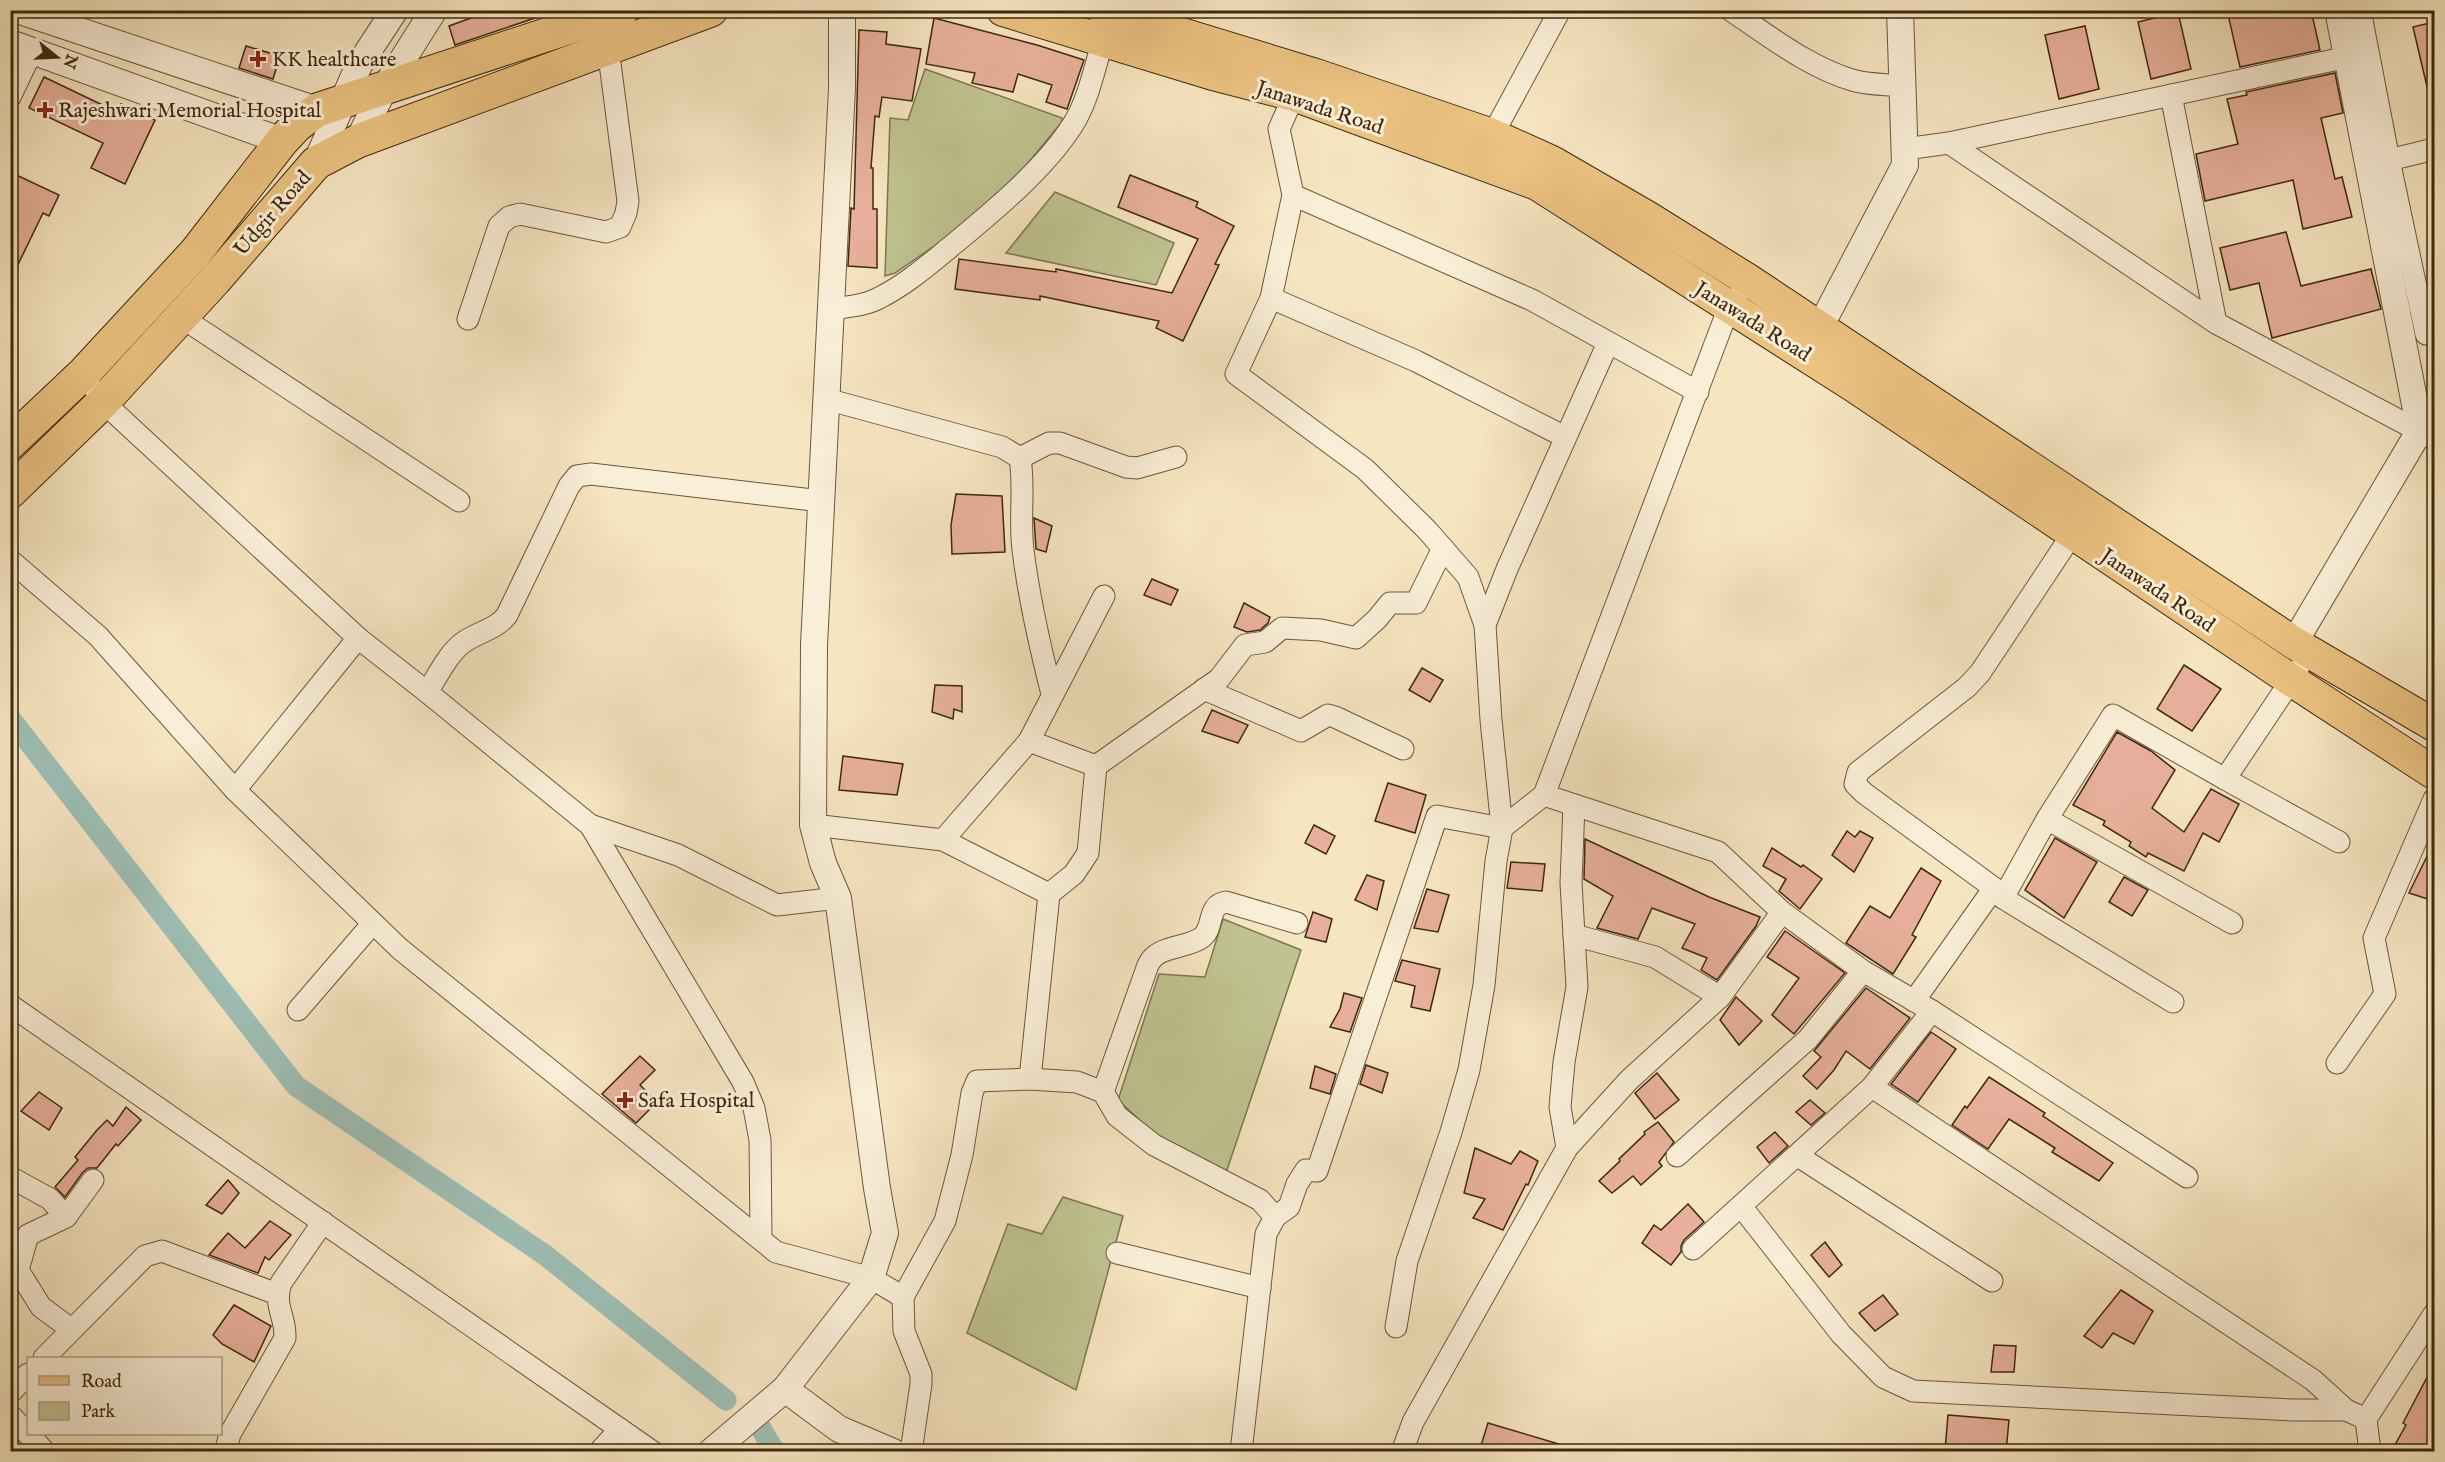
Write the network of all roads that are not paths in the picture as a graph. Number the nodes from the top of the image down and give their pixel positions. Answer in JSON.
{"nodes":[{"id":1,"x":17,"y":10,"type":"edge"},
{"id":2,"x":395,"y":10,"type":"edge"},
{"id":3,"x":434,"y":10,"type":"edge"},
{"id":4,"x":622,"y":10,"type":"edge"},
{"id":5,"x":711,"y":10,"type":"edge"},
{"id":6,"x":842,"y":10,"type":"edge"},
{"id":7,"x":1003,"y":10,"type":"edge"},
{"id":8,"x":1103,"y":10,"type":"edge"},
{"id":9,"x":1560,"y":10,"type":"edge"},
{"id":10,"x":1730,"y":10,"type":"edge"},
{"id":11,"x":1900,"y":10,"type":"edge"},
{"id":12,"x":2338,"y":10,"type":"edge"},
{"id":13,"x":2360,"y":10,"type":"edge"},
{"id":14,"x":1154,"y":18,"type":"edge"},
{"id":15,"x":1103,"y":41,"type":"junction"},
{"id":16,"x":21,"y":47,"type":"edge"},
{"id":17,"x":608,"y":48,"type":"junction"},
{"id":18,"x":2348,"y":57,"type":"junction"},
{"id":19,"x":1903,"y":86,"type":"junction"},
{"id":20,"x":384,"y":88,"type":"junction"},
{"id":21,"x":1294,"y":95,"type":"junction"},
{"id":22,"x":2171,"y":95,"type":"junction"},
{"id":23,"x":10,"y":97,"type":"edge"},
{"id":24,"x":329,"y":105,"type":"junction"},
{"id":25,"x":282,"y":141,"type":"junction"},
{"id":26,"x":358,"y":141,"type":"junction"},
{"id":27,"x":1949,"y":143,"type":"junction"},
{"id":28,"x":1485,"y":148,"type":"junction"},
{"id":29,"x":1905,"y":149,"type":"junction"},
{"id":30,"x":2434,"y":149,"type":"edge"},
{"id":31,"x":2388,"y":160,"type":"junction"},
{"id":32,"x":316,"y":163,"type":"junction"},
{"id":33,"x":1293,"y":195,"type":"junction"},
{"id":34,"x":1748,"y":280,"type":"junction"},
{"id":35,"x":1271,"y":298,"type":"junction"},
{"id":36,"x":1729,"y":307,"type":"junction"},
{"id":37,"x":830,"y":309,"type":"junction"},
{"id":38,"x":181,"y":317,"type":"junction"},
{"id":39,"x":468,"y":319,"type":"dead end"},
{"id":40,"x":2216,"y":323,"type":"junction"},
{"id":41,"x":1819,"y":329,"type":"junction"},
{"id":42,"x":2434,"y":331,"type":"edge"},
{"id":43,"x":1608,"y":343,"type":"junction"},
{"id":44,"x":84,"y":373,"type":"junction"},
{"id":45,"x":1698,"y":392,"type":"junction"},
{"id":46,"x":826,"y":399,"type":"junction"},
{"id":47,"x":103,"y":402,"type":"junction"},
{"id":48,"x":2427,"y":435,"type":"edge"},
{"id":49,"x":1566,"y":437,"type":"junction"},
{"id":50,"x":10,"y":443,"type":"edge"},
{"id":51,"x":1176,"y":457,"type":"dead end"},
{"id":52,"x":1020,"y":458,"type":"junction"},
{"id":53,"x":10,"y":492,"type":"edge"},
{"id":54,"x":459,"y":501,"type":"dead end"},
{"id":55,"x":821,"y":501,"type":"junction"},
{"id":56,"x":2073,"y":533,"type":"junction"},
{"id":57,"x":1443,"y":548,"type":"junction"},
{"id":58,"x":10,"y":561,"type":"edge"},
{"id":59,"x":1104,"y":596,"type":"dead end"},
{"id":60,"x":1485,"y":625,"type":"junction"},
{"id":61,"x":358,"y":638,"type":"junction"},
{"id":62,"x":2302,"y":647,"type":"junction"},
{"id":63,"x":2291,"y":680,"type":"junction"},
{"id":64,"x":1204,"y":689,"type":"junction"},
{"id":65,"x":427,"y":692,"type":"junction"},
{"id":66,"x":1052,"y":694,"type":"junction"},
{"id":67,"x":2434,"y":725,"type":"edge"},
{"id":68,"x":1029,"y":741,"type":"junction"},
{"id":69,"x":1402,"y":749,"type":"dead end"},
{"id":70,"x":1095,"y":766,"type":"junction"},
{"id":71,"x":2434,"y":773,"type":"edge"},
{"id":72,"x":2225,"y":779,"type":"junction"},
{"id":73,"x":235,"y":790,"type":"junction"},
{"id":74,"x":1544,"y":795,"type":"junction"},
{"id":75,"x":2434,"y":799,"type":"edge"},
{"id":76,"x":1574,"y":805,"type":"junction"},
{"id":77,"x":2047,"y":819,"type":"junction"},
{"id":78,"x":590,"y":825,"type":"junction"},
{"id":79,"x":813,"y":825,"type":"junction"},
{"id":80,"x":1502,"y":828,"type":"junction"},
{"id":81,"x":943,"y":840,"type":"junction"},
{"id":82,"x":2339,"y":842,"type":"dead end"},
{"id":83,"x":1999,"y":893,"type":"junction"},
{"id":84,"x":1049,"y":894,"type":"junction"},
{"id":85,"x":838,"y":898,"type":"junction"},
{"id":86,"x":1782,"y":912,"type":"junction"},
{"id":87,"x":373,"y":923,"type":"junction"},
{"id":88,"x":1297,"y":923,"type":"dead end"},
{"id":89,"x":2232,"y":923,"type":"dead end"},
{"id":90,"x":1574,"y":935,"type":"junction"},
{"id":91,"x":1863,"y":971,"type":"junction"},
{"id":92,"x":1720,"y":997,"type":"junction"},
{"id":93,"x":2173,"y":1002,"type":"dead end"},
{"id":94,"x":10,"y":1005,"type":"edge"},
{"id":95,"x":1923,"y":1006,"type":"junction"},
{"id":96,"x":298,"y":1010,"type":"dead end"},
{"id":97,"x":2337,"y":1063,"type":"dead end"},
{"id":98,"x":1030,"y":1079,"type":"junction"},
{"id":99,"x":1872,"y":1087,"type":"junction"},
{"id":100,"x":1103,"y":1092,"type":"junction"},
{"id":101,"x":1567,"y":1148,"type":"junction"},
{"id":102,"x":1677,"y":1156,"type":"dead end"},
{"id":103,"x":1798,"y":1156,"type":"junction"},
{"id":104,"x":10,"y":1177,"type":"edge"},
{"id":105,"x":2187,"y":1177,"type":"dead end"},
{"id":106,"x":93,"y":1180,"type":"dead end"},
{"id":107,"x":1741,"y":1206,"type":"junction"},
{"id":108,"x":66,"y":1217,"type":"junction"},
{"id":109,"x":1275,"y":1217,"type":"junction"},
{"id":110,"x":323,"y":1222,"type":"junction"},
{"id":111,"x":761,"y":1238,"type":"junction"},
{"id":112,"x":1693,"y":1249,"type":"dead end"},
{"id":113,"x":1117,"y":1253,"type":"dead end"},
{"id":114,"x":871,"y":1278,"type":"junction"},
{"id":115,"x":1992,"y":1281,"type":"dead end"},
{"id":116,"x":1260,"y":1288,"type":"junction"},
{"id":117,"x":277,"y":1294,"type":"junction"},
{"id":118,"x":903,"y":1297,"type":"junction"},
{"id":119,"x":2434,"y":1314,"type":"edge"},
{"id":120,"x":1396,"y":1327,"type":"dead end"},
{"id":121,"x":71,"y":1329,"type":"junction"},
{"id":122,"x":46,"y":1357,"type":"edge"},
{"id":123,"x":27,"y":1375,"type":"edge"},
{"id":124,"x":786,"y":1389,"type":"junction"},
{"id":125,"x":10,"y":1393,"type":"edge"},
{"id":126,"x":2346,"y":1410,"type":"junction"},
{"id":127,"x":10,"y":1416,"type":"edge"},
{"id":128,"x":2366,"y":1419,"type":"junction"},
{"id":129,"x":620,"y":1429,"type":"junction"},
{"id":130,"x":27,"y":1433,"type":"edge"},
{"id":131,"x":28,"y":1435,"type":"edge"},
{"id":132,"x":45,"y":1452,"type":"edge"},
{"id":133,"x":225,"y":1452,"type":"edge"},
{"id":134,"x":599,"y":1452,"type":"edge"},
{"id":135,"x":653,"y":1452,"type":"edge"},
{"id":136,"x":711,"y":1452,"type":"edge"},
{"id":137,"x":893,"y":1452,"type":"edge"},
{"id":138,"x":910,"y":1452,"type":"edge"},
{"id":139,"x":1241,"y":1452,"type":"edge"},
{"id":140,"x":1402,"y":1452,"type":"edge"},
{"id":141,"x":2370,"y":1452,"type":"edge"}],
"edges":[{"from":1,"to":24,"type":"street"},
{"from":2,"to":24,"type":"street"},
{"from":3,"to":20,"type":"street"},
{"from":4,"to":20,"type":"highway","name":"Udgir Road"},
{"from":5,"to":17,"type":"highway","name":"Udgir Road"},
{"from":6,"to":37,"type":"street"},
{"from":7,"to":15,"type":"main road","name":"Janawada Road"},
{"from":8,"to":14,"type":"main road","name":"Janawada Road"},
{"from":9,"to":28,"type":"street"},
{"from":10,"to":19,"type":"street"},
{"from":11,"to":19,"type":"street"},
{"from":12,"to":18,"type":"street"},
{"from":13,"to":31,"type":"street"},
{"from":14,"to":28,"type":"main road","name":"Janawada Road"},
{"from":15,"to":21,"type":"main road","name":"Janawada Road"},
{"from":15,"to":37,"type":"street"},
{"from":16,"to":23,"type":"street"},
{"from":16,"to":25,"type":"street"},
{"from":17,"to":26,"type":"highway","name":"Udgir Road"},
{"from":17,"to":39,"type":"street"},
{"from":18,"to":22,"type":"street"},
{"from":18,"to":48,"type":"street"},
{"from":19,"to":29,"type":"street"},
{"from":20,"to":24,"type":"highway","name":"Udgir Road"},
{"from":20,"to":26,"type":"street"},
{"from":21,"to":28,"type":"main road","name":"Janawada Road"},
{"from":21,"to":33,"type":"street"},
{"from":22,"to":27,"type":"street"},
{"from":22,"to":40,"type":"street"},
{"from":24,"to":25,"type":"highway","name":"Udgir Road"},
{"from":24,"to":32,"type":"street"},
{"from":25,"to":44,"type":"highway","name":"Udgir Road"},
{"from":26,"to":32,"type":"highway","name":"Udgir Road"},
{"from":27,"to":29,"type":"street"},
{"from":27,"to":40,"type":"street"},
{"from":28,"to":34,"type":"main road","name":"Janawada Road"},
{"from":28,"to":36,"type":"main road","name":"Janawada Road"},
{"from":29,"to":41,"type":"street"},
{"from":30,"to":31,"type":"street"},
{"from":31,"to":42,"type":"street"},
{"from":32,"to":38,"type":"highway","name":"Udgir Road"},
{"from":33,"to":35,"type":"street"},
{"from":33,"to":43,"type":"street"},
{"from":34,"to":36,"type":"street"},
{"from":34,"to":41,"type":"main road","name":"Janawada Road"},
{"from":35,"to":49,"type":"street"},
{"from":35,"to":57,"type":"street"},
{"from":36,"to":45,"type":"street"},
{"from":36,"to":56,"type":"main road","name":"Janawada Road"},
{"from":37,"to":46,"type":"street"},
{"from":38,"to":47,"type":"highway","name":"Udgir Road"},
{"from":38,"to":54,"type":"street"},
{"from":40,"to":48,"type":"street"},
{"from":41,"to":62,"type":"main road","name":"Janawada Road"},
{"from":43,"to":45,"type":"street"},
{"from":43,"to":49,"type":"street"},
{"from":44,"to":47,"type":"street"},
{"from":44,"to":50,"type":"highway","name":"Udgir Road"},
{"from":45,"to":74,"type":"street"},
{"from":46,"to":52,"type":"street"},
{"from":46,"to":55,"type":"street"},
{"from":47,"to":53,"type":"highway","name":"Udgir Road"},
{"from":47,"to":61,"type":"street"},
{"from":48,"to":62,"type":"street"},
{"from":49,"to":60,"type":"street"},
{"from":51,"to":52,"type":"street"},
{"from":52,"to":66,"type":"street"},
{"from":55,"to":65,"type":"street"},
{"from":55,"to":79,"type":"street"},
{"from":56,"to":63,"type":"main road","name":"Janawada Road"},
{"from":56,"to":83,"type":"street"},
{"from":57,"to":60,"type":"street"},
{"from":57,"to":64,"type":"street"},
{"from":58,"to":73,"type":"street"},
{"from":59,"to":66,"type":"street"},
{"from":60,"to":80,"type":"street"},
{"from":61,"to":65,"type":"street"},
{"from":61,"to":73,"type":"street"},
{"from":62,"to":63,"type":"street"},
{"from":62,"to":67,"type":"main road","name":"Janawada Road"},
{"from":63,"to":71,"type":"main road","name":"Janawada Road"},
{"from":63,"to":72,"type":"street"},
{"from":64,"to":69,"type":"street"},
{"from":64,"to":70,"type":"street"},
{"from":65,"to":78,"type":"street"},
{"from":66,"to":68,"type":"street"},
{"from":68,"to":70,"type":"street"},
{"from":68,"to":81,"type":"street"},
{"from":70,"to":84,"type":"street"},
{"from":72,"to":77,"type":"street"},
{"from":72,"to":82,"type":"street"},
{"from":73,"to":87,"type":"street"},
{"from":74,"to":76,"type":"street"},
{"from":74,"to":80,"type":"street"},
{"from":75,"to":97,"type":"street"},
{"from":76,"to":86,"type":"street"},
{"from":76,"to":90,"type":"street"},
{"from":77,"to":83,"type":"street"},
{"from":77,"to":89,"type":"street"},
{"from":78,"to":85,"type":"street"},
{"from":78,"to":111,"type":"street"},
{"from":79,"to":81,"type":"street"},
{"from":79,"to":85,"type":"street"},
{"from":80,"to":109,"type":"street"},
{"from":80,"to":120,"type":"street"},
{"from":81,"to":84,"type":"street"},
{"from":83,"to":93,"type":"street"},
{"from":83,"to":95,"type":"street"},
{"from":84,"to":98,"type":"street"},
{"from":85,"to":114,"type":"street"},
{"from":86,"to":91,"type":"street"},
{"from":86,"to":92,"type":"street"},
{"from":87,"to":96,"type":"street"},
{"from":87,"to":111,"type":"street"},
{"from":88,"to":100,"type":"street"},
{"from":90,"to":92,"type":"street"},
{"from":90,"to":101,"type":"street"},
{"from":91,"to":95,"type":"street"},
{"from":91,"to":102,"type":"street"},
{"from":92,"to":101,"type":"street"},
{"from":94,"to":110,"type":"street"},
{"from":95,"to":99,"type":"street"},
{"from":95,"to":105,"type":"street"},
{"from":98,"to":100,"type":"street"},
{"from":98,"to":118,"type":"street"},
{"from":99,"to":103,"type":"street"},
{"from":99,"to":126,"type":"street"},
{"from":100,"to":109,"type":"street"},
{"from":101,"to":140,"type":"street"},
{"from":103,"to":107,"type":"street"},
{"from":103,"to":115,"type":"street"},
{"from":104,"to":108,"type":"street"},
{"from":106,"to":108,"type":"street"},
{"from":107,"to":112,"type":"street"},
{"from":107,"to":126,"type":"street"},
{"from":108,"to":121,"type":"street"},
{"from":109,"to":116,"type":"street"},
{"from":110,"to":117,"type":"street"},
{"from":110,"to":129,"type":"street"},
{"from":111,"to":114,"type":"street"},
{"from":113,"to":116,"type":"street"},
{"from":114,"to":118,"type":"street"},
{"from":114,"to":124,"type":"street"},
{"from":116,"to":139,"type":"street"},
{"from":117,"to":121,"type":"street"},
{"from":117,"to":133,"type":"street"},
{"from":118,"to":138,"type":"street"},
{"from":119,"to":128,"type":"street"},
{"from":121,"to":122,"type":"street"},
{"from":123,"to":125,"type":"street"},
{"from":124,"to":136,"type":"street"},
{"from":124,"to":137,"type":"street"},
{"from":126,"to":128,"type":"street"},
{"from":127,"to":130,"type":"street"},
{"from":128,"to":141,"type":"street"},
{"from":129,"to":134,"type":"street"},
{"from":129,"to":135,"type":"street"},
{"from":131,"to":132,"type":"street"}]}
